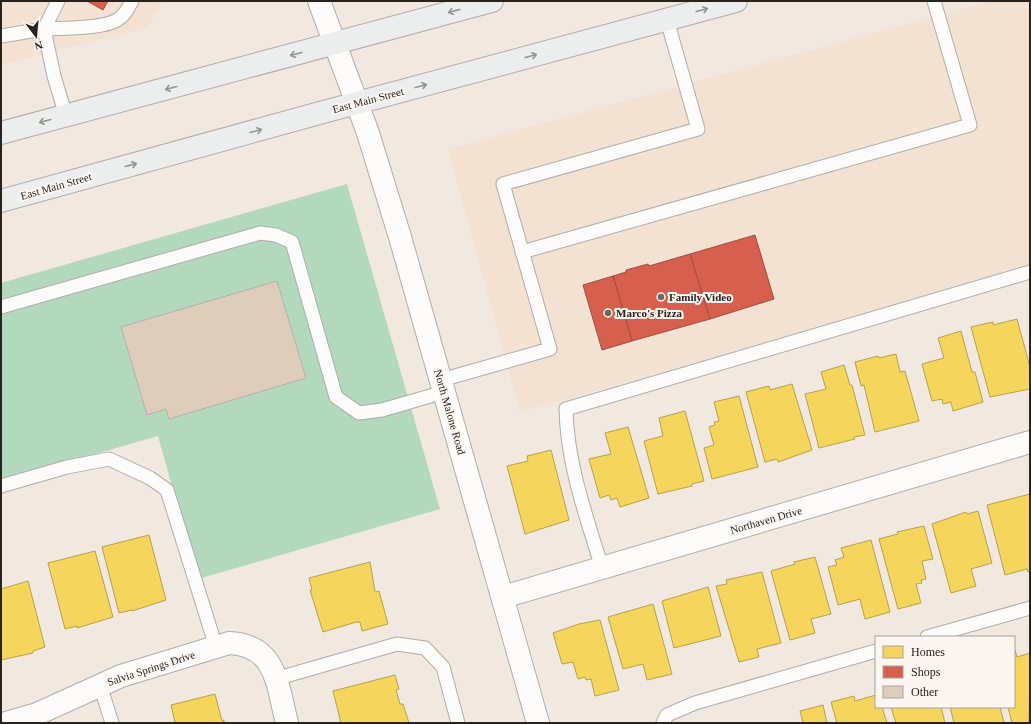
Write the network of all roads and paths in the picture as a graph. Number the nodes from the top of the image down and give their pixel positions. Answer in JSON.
{"nodes":[{"id":1,"x":58,"y":1,"type":"edge"},
{"id":2,"x":132,"y":1,"type":"edge"},
{"id":3,"x":319,"y":1,"type":"edge"},
{"id":4,"x":492,"y":1,"type":"edge"},
{"id":5,"x":736,"y":1,"type":"edge"},
{"id":6,"x":934,"y":1,"type":"edge"},
{"id":7,"x":667,"y":20,"type":"junction"},
{"id":8,"x":44,"y":29,"type":"junction"},
{"id":9,"x":1,"y":36,"type":"edge"},
{"id":10,"x":334,"y":44,"type":"junction"},
{"id":11,"x":356,"y":103,"type":"junction"},
{"id":12,"x":66,"y":116,"type":"junction"},
{"id":13,"x":1,"y":133,"type":"edge"},
{"id":14,"x":1,"y":202,"type":"edge"},
{"id":15,"x":522,"y":252,"type":"junction"},
{"id":16,"x":1030,"y":272,"type":"edge"},
{"id":17,"x":1,"y":307,"type":"edge"},
{"id":18,"x":442,"y":386,"type":"junction"},
{"id":19,"x":1030,"y":442,"type":"edge"},
{"id":20,"x":1,"y":486,"type":"edge"},
{"id":21,"x":602,"y":568,"type":"junction"},
{"id":22,"x":503,"y":597,"type":"junction"},
{"id":23,"x":1030,"y":608,"type":"edge"},
{"id":24,"x":931,"y":636,"type":"edge"},
{"id":25,"x":216,"y":647,"type":"junction"},
{"id":26,"x":875,"y":652,"type":"edge"},
{"id":27,"x":275,"y":679,"type":"junction"},
{"id":28,"x":100,"y":684,"type":"junction"},
{"id":29,"x":6,"y":723,"type":"edge"},
{"id":30,"x":112,"y":723,"type":"edge"},
{"id":31,"x":287,"y":723,"type":"edge"},
{"id":32,"x":458,"y":723,"type":"edge"},
{"id":33,"x":538,"y":723,"type":"edge"},
{"id":34,"x":663,"y":723,"type":"edge"}],
"edges":[{"from":1,"to":8,"type":"lane"},
{"from":2,"to":8,"type":"lane"},
{"from":3,"to":10,"type":"street","name":"North Malone Road"},
{"from":4,"to":10,"type":"main road","one_way":true},
{"from":7,"to":5,"type":"main road","name":"East Main Street","one_way":true},
{"from":6,"to":15,"type":"lane"},
{"from":11,"to":7,"type":"main road","name":"East Main Street","one_way":true},
{"from":7,"to":15,"type":"lane"},
{"from":8,"to":9,"type":"lane"},
{"from":8,"to":12,"type":"lane"},
{"from":10,"to":11,"type":"street","name":"North Malone Road"},
{"from":10,"to":12,"type":"main road","one_way":true},
{"from":14,"to":11,"type":"main road","name":"East Main Street","one_way":true},
{"from":11,"to":18,"type":"street","name":"North Malone Road"},
{"from":12,"to":13,"type":"main road","one_way":true},
{"from":15,"to":18,"type":"lane"},
{"from":16,"to":21,"type":"lane"},
{"from":17,"to":18,"type":"lane"},
{"from":18,"to":22,"type":"street","name":"North Malone Road"},
{"from":19,"to":21,"type":"street","name":"Northaven Drive"},
{"from":20,"to":25,"type":"lane"},
{"from":21,"to":22,"type":"street","name":"Northaven Drive"},
{"from":22,"to":33,"type":"street","name":"North Malone Road"},
{"from":23,"to":24,"type":"lane"},
{"from":25,"to":27,"type":"street","name":"Salvia Springs Drive"},
{"from":25,"to":28,"type":"street","name":"Salvia Springs Drive"},
{"from":26,"to":34,"type":"lane"},
{"from":27,"to":31,"type":"street"},
{"from":27,"to":32,"type":"lane"},
{"from":28,"to":29,"type":"street","name":"Salvia Springs Drive"},
{"from":28,"to":30,"type":"lane"}]}
